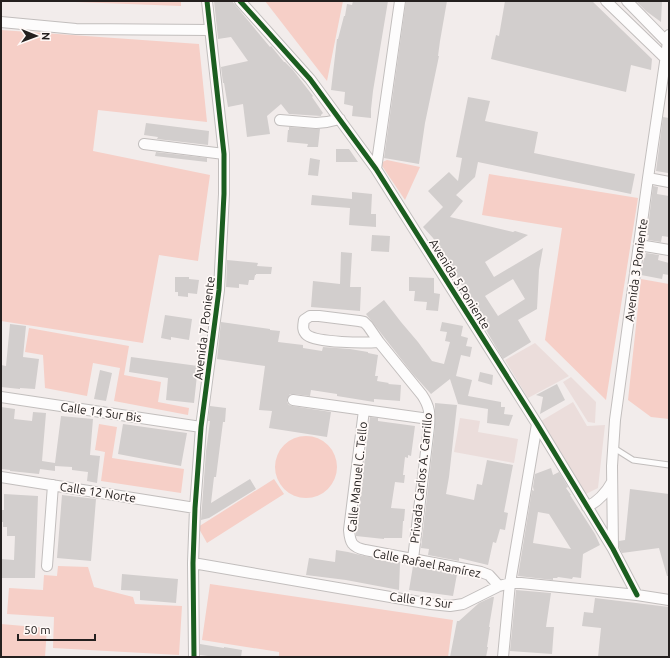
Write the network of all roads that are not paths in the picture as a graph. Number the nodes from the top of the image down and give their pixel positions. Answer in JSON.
{"nodes":[{"id":1,"x":207,"y":1,"type":"edge"},
{"id":2,"x":240,"y":1,"type":"edge"},
{"id":3,"x":400,"y":1,"type":"edge"},
{"id":4,"x":606,"y":1,"type":"edge"},
{"id":5,"x":627,"y":1,"type":"edge"},
{"id":6,"x":1,"y":22,"type":"edge"},
{"id":7,"x":210,"y":30,"type":"junction"},
{"id":8,"x":669,"y":40,"type":"edge"},
{"id":9,"x":667,"y":59,"type":"edge"},
{"id":10,"x":340,"y":119,"type":"junction"},
{"id":11,"x":280,"y":120,"type":"dead end"},
{"id":12,"x":144,"y":144,"type":"dead end"},
{"id":13,"x":224,"y":154,"type":"junction"},
{"id":14,"x":376,"y":169,"type":"junction"},
{"id":15,"x":648,"y":178,"type":"junction"},
{"id":16,"x":669,"y":182,"type":"edge"},
{"id":17,"x":639,"y":245,"type":"junction"},
{"id":18,"x":669,"y":250,"type":"edge"},
{"id":19,"x":379,"y":342,"type":"junction"},
{"id":20,"x":1,"y":397,"type":"edge"},
{"id":21,"x":292,"y":400,"type":"dead end"},
{"id":22,"x":364,"y":410,"type":"junction"},
{"id":23,"x":430,"y":419,"type":"junction"},
{"id":24,"x":537,"y":424,"type":"junction"},
{"id":25,"x":201,"y":427,"type":"junction"},
{"id":26,"x":613,"y":447,"type":"junction"},
{"id":27,"x":669,"y":465,"type":"edge"},
{"id":28,"x":1,"y":477,"type":"edge"},
{"id":29,"x":612,"y":482,"type":"junction"},
{"id":30,"x":53,"y":485,"type":"junction"},
{"id":31,"x":587,"y":506,"type":"junction"},
{"id":32,"x":195,"y":508,"type":"junction"},
{"id":33,"x":352,"y":544,"type":"joint"},
{"id":34,"x":613,"y":549,"type":"junction"},
{"id":35,"x":414,"y":559,"type":"junction"},
{"id":36,"x":193,"y":563,"type":"junction"},
{"id":37,"x":47,"y":566,"type":"dead end"},
{"id":38,"x":510,"y":583,"type":"junction"},
{"id":39,"x":499,"y":586,"type":"junction"},
{"id":40,"x":636,"y":595,"type":"junction"},
{"id":41,"x":669,"y":600,"type":"edge"},
{"id":42,"x":194,"y":657,"type":"edge"},
{"id":43,"x":503,"y":657,"type":"edge"}],
"edges":[{"from":1,"to":7,"type":"street","name":"Avenida 7 Poniente"},
{"from":2,"to":10,"type":"street","name":"Avenida 5 Poniente"},
{"from":3,"to":14,"type":"street"},
{"from":4,"to":9,"type":"street"},
{"from":5,"to":8,"type":"street"},
{"from":6,"to":7,"type":"street"},
{"from":7,"to":13,"type":"street","name":"Avenida 7 Poniente"},
{"from":8,"to":9,"type":"street","name":"Avenida 3 Poniente"},
{"from":9,"to":15,"type":"street","name":"Avenida 3 Poniente"},
{"from":10,"to":11,"type":"street"},
{"from":10,"to":14,"type":"street","name":"Avenida 5 Poniente"},
{"from":12,"to":13,"type":"street"},
{"from":13,"to":25,"type":"street","name":"Avenida 7 Poniente"},
{"from":14,"to":24,"type":"street","name":"Avenida 5 Poniente"},
{"from":15,"to":16,"type":"street"},
{"from":15,"to":17,"type":"street","name":"Avenida 3 Poniente"},
{"from":17,"to":18,"type":"street"},
{"from":17,"to":26,"type":"street","name":"Avenida 3 Poniente"},
{"from":19,"to":19,"type":"street","name":"Privada Carlos A. Carrillo"},
{"from":19,"to":23,"type":"street","name":"Privada Carlos A. Carrillo"},
{"from":20,"to":25,"type":"street","name":"Calle 14 Sur Bis"},
{"from":21,"to":22,"type":"street"},
{"from":22,"to":23,"type":"street"},
{"from":22,"to":33,"type":"street","name":"Calle Manuel C. Tello"},
{"from":23,"to":35,"type":"street","name":"Privada Carlos A. Carrillo"},
{"from":24,"to":31,"type":"street","name":"Avenida 5 Poniente"},
{"from":24,"to":38,"type":"street"},
{"from":25,"to":32,"type":"street","name":"Avenida 7 Poniente"},
{"from":26,"to":27,"type":"lane"},
{"from":26,"to":29,"type":"street","name":"Avenida 3 Poniente"},
{"from":28,"to":30,"type":"street","name":"Calle 12 Norte"},
{"from":29,"to":31,"type":"street"},
{"from":29,"to":34,"type":"street","name":"Avenida 3 Poniente"},
{"from":30,"to":32,"type":"street","name":"Calle 12 Norte"},
{"from":30,"to":37,"type":"street"},
{"from":31,"to":34,"type":"street","name":"Avenida 5 Poniente"},
{"from":32,"to":36,"type":"street","name":"Avenida 7 Poniente"},
{"from":33,"to":35,"type":"street","name":"Calle Rafael Ramírez"},
{"from":34,"to":40,"type":"street","name":"Avenida 5 Poniente"},
{"from":35,"to":39,"type":"street","name":"Calle Rafael Ramírez"},
{"from":36,"to":39,"type":"street","name":"Calle 12 Sur"},
{"from":36,"to":42,"type":"street","name":"Avenida 7 Poniente"},
{"from":38,"to":39,"type":"street","name":"Calle 12 Sur"},
{"from":38,"to":40,"type":"street","name":"Calle 12 Sur"},
{"from":38,"to":43,"type":"street"},
{"from":40,"to":41,"type":"street","name":"Calle 12 Sur"}]}
